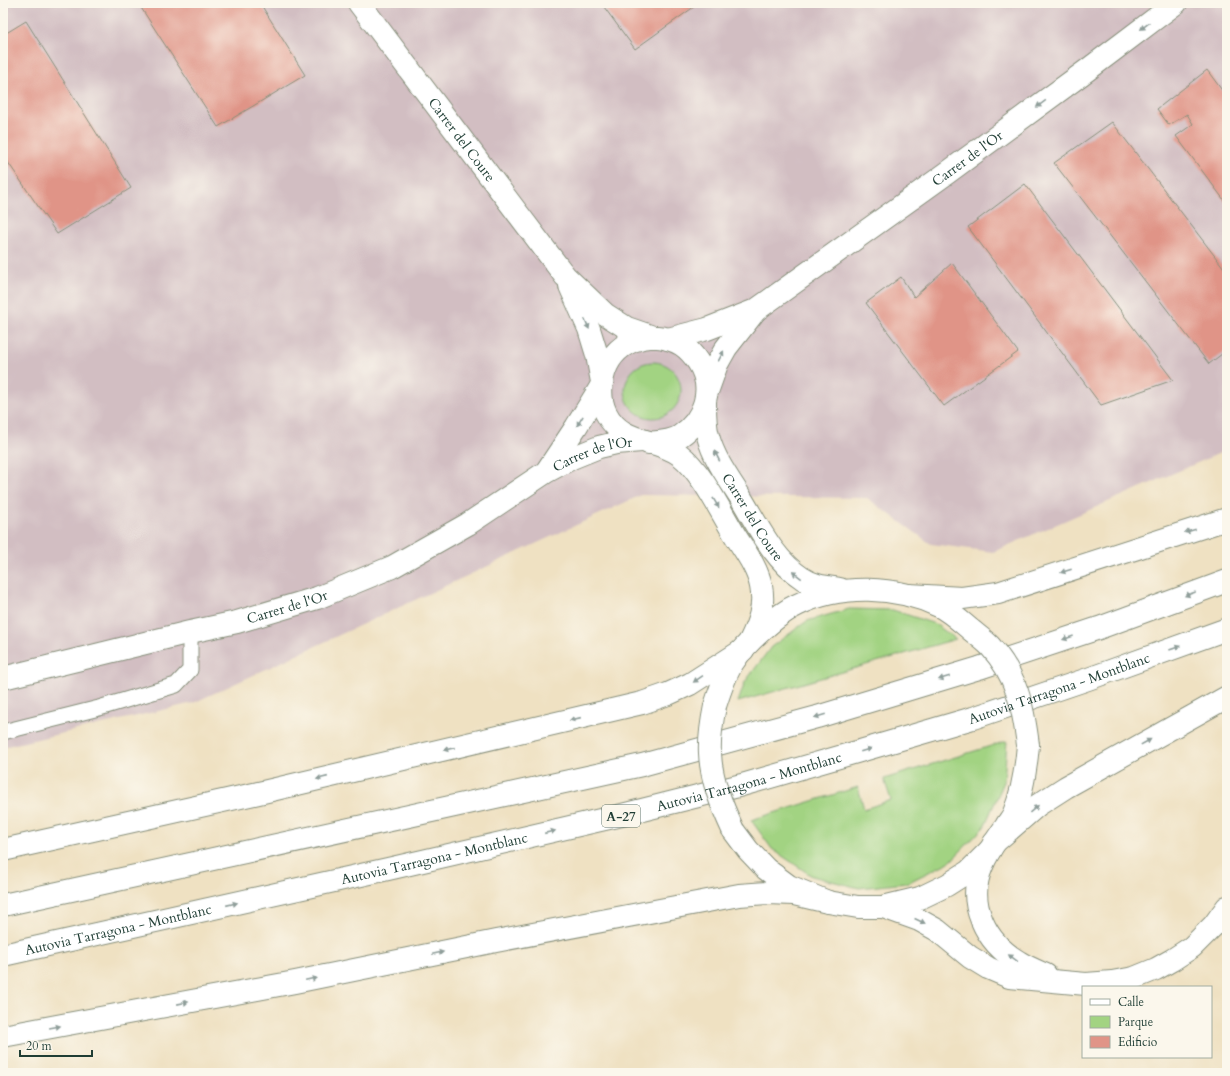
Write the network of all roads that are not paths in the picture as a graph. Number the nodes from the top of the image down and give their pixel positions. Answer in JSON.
{"nodes":[{"id":1,"x":359,"y":3,"type":"edge"},
{"id":2,"x":1176,"y":3,"type":"edge"},
{"id":3,"x":565,"y":276,"type":"junction"},
{"id":4,"x":756,"y":310,"type":"junction"},
{"id":5,"x":661,"y":338,"type":"junction"},
{"id":6,"x":601,"y":385,"type":"junction"},
{"id":7,"x":706,"y":397,"type":"junction"},
{"id":8,"x":645,"y":442,"type":"junction"},
{"id":9,"x":546,"y":472,"type":"junction"},
{"id":10,"x":1227,"y":519,"type":"edge"},
{"id":11,"x":1227,"y":581,"type":"edge"},
{"id":12,"x":847,"y":590,"type":"junction"},
{"id":13,"x":909,"y":595,"type":"junction"},
{"id":14,"x":1227,"y":629,"type":"edge"},
{"id":15,"x":190,"y":632,"type":"junction"},
{"id":16,"x":746,"y":645,"type":"junction"},
{"id":17,"x":3,"y":678,"type":"edge"},
{"id":18,"x":1227,"y":697,"type":"edge"},
{"id":19,"x":3,"y":732,"type":"edge"},
{"id":20,"x":992,"y":847,"type":"junction"},
{"id":21,"x":3,"y":850,"type":"edge"},
{"id":22,"x":828,"y":902,"type":"junction"},
{"id":23,"x":3,"y":905,"type":"edge"},
{"id":24,"x":883,"y":907,"type":"junction"},
{"id":25,"x":1227,"y":907,"type":"edge"},
{"id":26,"x":3,"y":955,"type":"edge"},
{"id":27,"x":1060,"y":982,"type":"junction"},
{"id":28,"x":3,"y":1036,"type":"edge"}],
"edges":[{"from":1,"to":3,"type":"main road","name":"Carrer del Coure"},
{"from":2,"to":4,"type":"main road","name":"Carrer de l'Or","one_way":true},
{"from":3,"to":5,"type":"main road","name":"Carrer del Coure"},
{"from":3,"to":6,"type":"main road","name":"Carrer del Coure","one_way":true},
{"from":4,"to":5,"type":"main road","name":"Carrer de l'Or"},
{"from":7,"to":4,"type":"main road","name":"Carrer de l'Or","one_way":true},
{"from":5,"to":6,"type":"main road"},
{"from":5,"to":7,"type":"main road"},
{"from":6,"to":8,"type":"main road"},
{"from":6,"to":9,"type":"main road","name":"Carrer de l'Or","one_way":true},
{"from":7,"to":8,"type":"main road"},
{"from":12,"to":7,"type":"main road","name":"Carrer del Coure","one_way":true},
{"from":8,"to":9,"type":"main road","name":"Carrer de l'Or"},
{"from":8,"to":16,"type":"main road","name":"Carrer del Coure","one_way":true},
{"from":9,"to":15,"type":"main road","name":"Carrer de l'Or"},
{"from":10,"to":13,"type":"main road","one_way":true},
{"from":11,"to":23,"type":"main road","one_way":true},
{"from":12,"to":13,"type":"main road"},
{"from":12,"to":16,"type":"main road"},
{"from":13,"to":20,"type":"main road","bridge":true},
{"from":26,"to":14,"type":"main road","name":"Autovia Tarragona - Montblanc","number":"A-27","one_way":true},
{"from":15,"to":17,"type":"main road","name":"Carrer de l'Or"},
{"from":15,"to":19,"type":"lane"},
{"from":16,"to":21,"type":"main road","one_way":true},
{"from":16,"to":22,"type":"main road","bridge":true},
{"from":20,"to":18,"type":"main road","one_way":true},
{"from":20,"to":24,"type":"main road"},
{"from":27,"to":20,"type":"main road","one_way":true},
{"from":22,"to":24,"type":"main road"},
{"from":28,"to":22,"type":"main road","one_way":true},
{"from":24,"to":27,"type":"main road","one_way":true},
{"from":25,"to":27,"type":"main road"}]}
